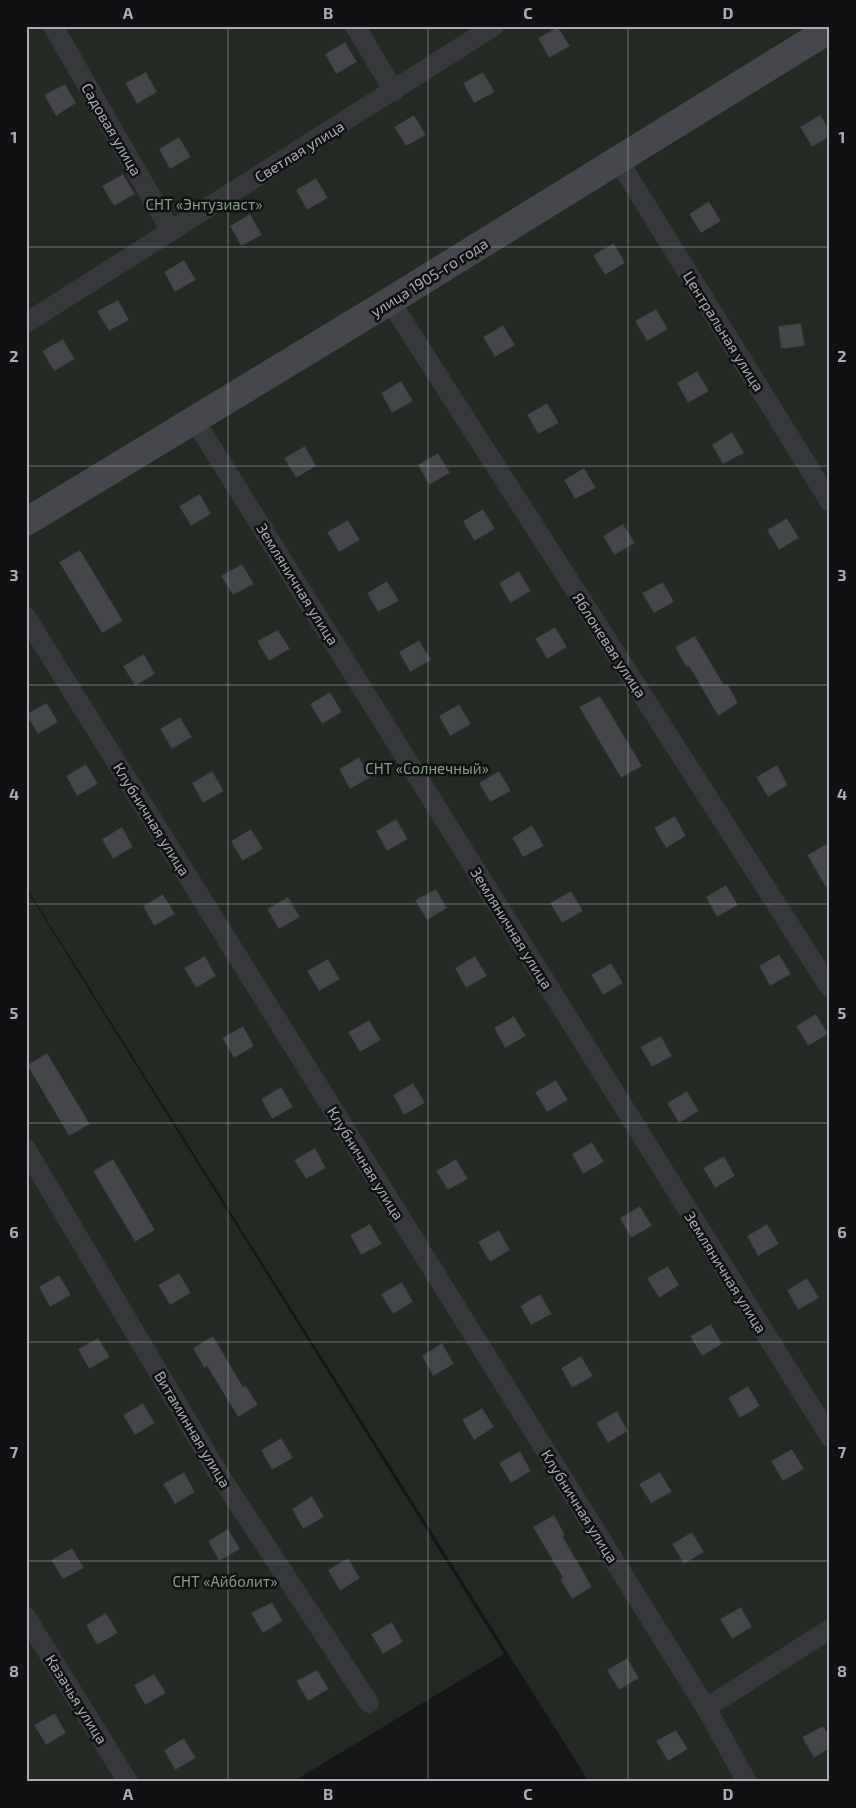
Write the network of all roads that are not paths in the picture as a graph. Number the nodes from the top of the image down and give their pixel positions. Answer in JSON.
{"nodes":[{"id":1,"x":53,"y":26,"type":"edge"},
{"id":2,"x":355,"y":26,"type":"edge"},
{"id":3,"x":494,"y":26,"type":"edge"},
{"id":4,"x":830,"y":29,"type":"edge"},
{"id":5,"x":394,"y":91,"type":"junction"},
{"id":6,"x":618,"y":160,"type":"junction"},
{"id":7,"x":171,"y":231,"type":"junction"},
{"id":8,"x":390,"y":301,"type":"junction"},
{"id":9,"x":26,"y":323,"type":"edge"},
{"id":10,"x":194,"y":419,"type":"junction"},
{"id":11,"x":830,"y":502,"type":"edge"},
{"id":12,"x":26,"y":522,"type":"edge"},
{"id":13,"x":26,"y":617,"type":"edge"},
{"id":14,"x":830,"y":988,"type":"edge"},
{"id":15,"x":26,"y":1149,"type":"edge"},
{"id":16,"x":830,"y":1437,"type":"edge"},
{"id":17,"x":26,"y":1617,"type":"edge"},
{"id":18,"x":830,"y":1628,"type":"edge"},
{"id":19,"x":369,"y":1703,"type":"dead end"},
{"id":20,"x":706,"y":1708,"type":"junction"},
{"id":21,"x":128,"y":1782,"type":"edge"},
{"id":22,"x":747,"y":1782,"type":"edge"}],
"edges":[{"from":1,"to":7,"type":"street","name":"Садовая улица"},
{"from":2,"to":5,"type":"street"},
{"from":3,"to":5,"type":"street","name":"Светлая улица"},
{"from":4,"to":6,"type":"street","name":"улица 1905-го года"},
{"from":5,"to":7,"type":"street","name":"Светлая улица"},
{"from":6,"to":8,"type":"street","name":"улица 1905-го года"},
{"from":6,"to":11,"type":"street","name":"Центральная улица"},
{"from":7,"to":9,"type":"street","name":"Светлая улица"},
{"from":8,"to":10,"type":"street","name":"улица 1905-го года"},
{"from":8,"to":14,"type":"street","name":"Яблоневая улица"},
{"from":10,"to":12,"type":"street","name":"улица 1905-го года"},
{"from":10,"to":16,"type":"street","name":"Земляничная улица"},
{"from":13,"to":20,"type":"street","name":"Клубничная улица"},
{"from":15,"to":19,"type":"street","name":"Витаминная улица"},
{"from":17,"to":21,"type":"street","name":"Казачья улица"},
{"from":18,"to":20,"type":"street"},
{"from":20,"to":22,"type":"street","name":"Клубничная улица"}]}
